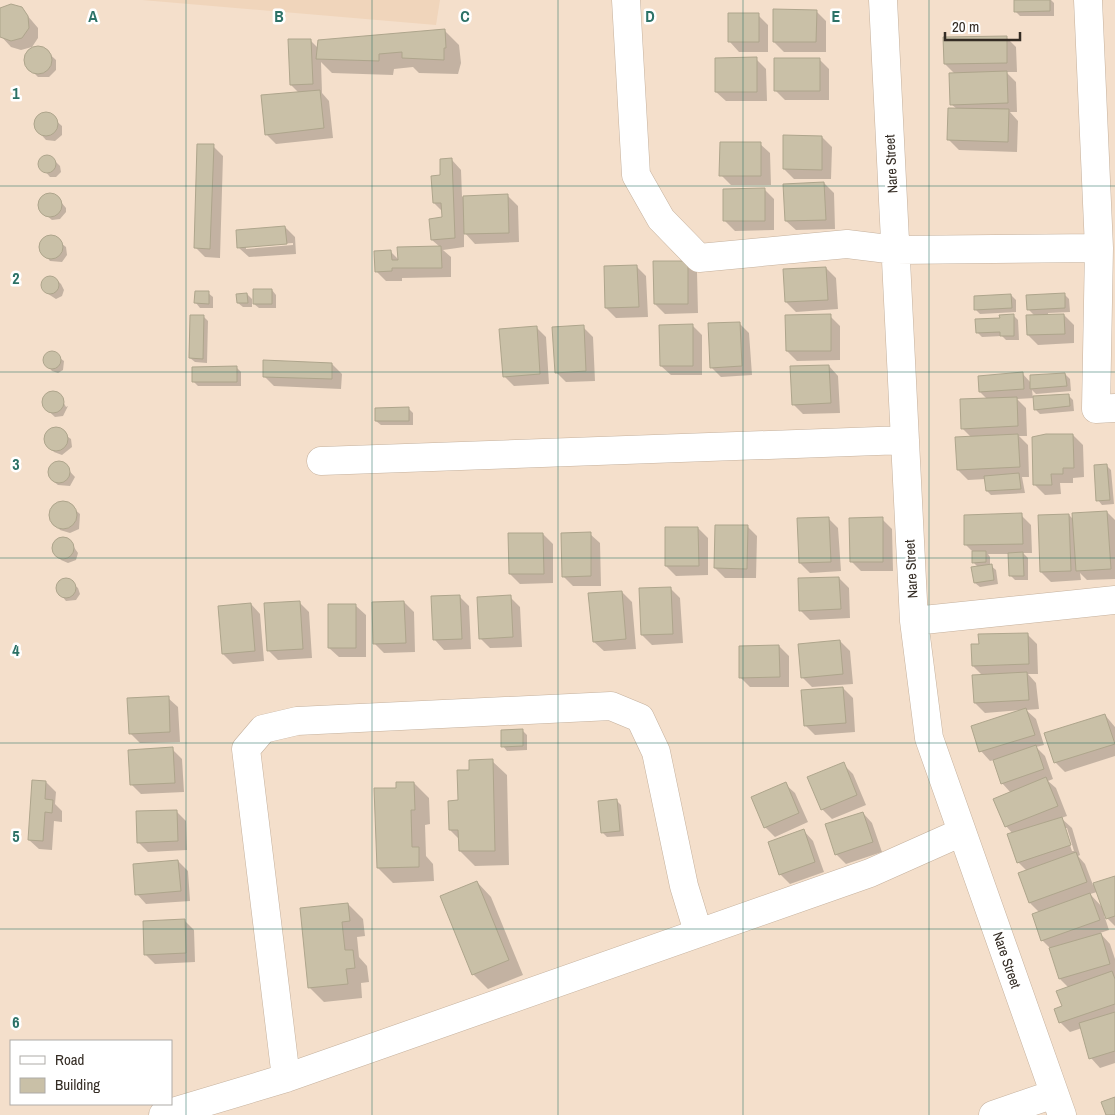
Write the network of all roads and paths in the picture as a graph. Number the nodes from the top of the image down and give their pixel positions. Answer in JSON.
{"nodes":[{"id":1,"x":626,"y":0,"type":"edge"},
{"id":2,"x":884,"y":0,"type":"edge"},
{"id":3,"x":1088,"y":0,"type":"edge"},
{"id":4,"x":1100,"y":248,"type":"junction"},
{"id":5,"x":896,"y":250,"type":"junction"},
{"id":6,"x":1115,"y":408,"type":"edge"},
{"id":7,"x":905,"y":440,"type":"junction"},
{"id":8,"x":321,"y":461,"type":"dead end"},
{"id":9,"x":1115,"y":600,"type":"edge"},
{"id":10,"x":914,"y":621,"type":"junction"},
{"id":11,"x":962,"y":832,"type":"junction"},
{"id":12,"x":698,"y":932,"type":"junction"},
{"id":13,"x":286,"y":1078,"type":"junction"},
{"id":14,"x":1058,"y":1104,"type":"edge"},
{"id":15,"x":163,"y":1115,"type":"edge"},
{"id":16,"x":993,"y":1115,"type":"edge"}],
"edges":[{"from":1,"to":5,"type":"street"},
{"from":2,"to":5,"type":"street","name":"Nare Street"},
{"from":3,"to":4,"type":"street"},
{"from":4,"to":5,"type":"street"},
{"from":4,"to":6,"type":"street"},
{"from":5,"to":7,"type":"street","name":"Nare Street"},
{"from":7,"to":8,"type":"street"},
{"from":7,"to":10,"type":"street","name":"Nare Street"},
{"from":9,"to":10,"type":"street"},
{"from":10,"to":11,"type":"street","name":"Nare Street"},
{"from":11,"to":12,"type":"street"},
{"from":11,"to":14,"type":"street","name":"Nare Street"},
{"from":12,"to":13,"type":"street"},
{"from":12,"to":13,"type":"street"},
{"from":13,"to":15,"type":"street"},
{"from":14,"to":16,"type":"street"}]}
